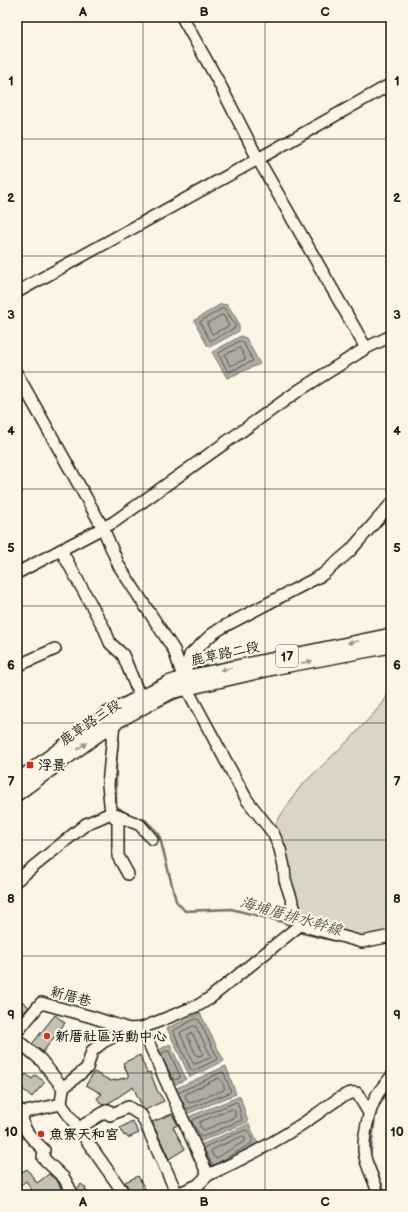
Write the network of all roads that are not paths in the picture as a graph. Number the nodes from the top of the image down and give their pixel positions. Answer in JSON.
{"nodes":[{"id":1,"x":182,"y":17,"type":"edge"},
{"id":2,"x":391,"y":84,"type":"edge"},
{"id":3,"x":258,"y":159,"type":"junction"},
{"id":4,"x":17,"y":292,"type":"edge"},
{"id":5,"x":391,"y":336,"type":"edge"},
{"id":6,"x":366,"y":348,"type":"junction"},
{"id":7,"x":17,"y":374,"type":"edge"},
{"id":8,"x":391,"y":504,"type":"edge"},
{"id":9,"x":103,"y":528,"type":"junction"},
{"id":10,"x":61,"y":550,"type":"junction"},
{"id":11,"x":17,"y":573,"type":"edge"},
{"id":12,"x":391,"y":634,"type":"edge"},
{"id":13,"x":391,"y":646,"type":"edge"},
{"id":14,"x":55,"y":649,"type":"dead end"},
{"id":15,"x":17,"y":666,"type":"edge"},
{"id":16,"x":185,"y":683,"type":"junction"},
{"id":17,"x":140,"y":697,"type":"junction"},
{"id":18,"x":110,"y":719,"type":"junction"},
{"id":19,"x":17,"y":781,"type":"edge"},
{"id":20,"x":17,"y":794,"type":"edge"},
{"id":21,"x":111,"y":813,"type":"junction"},
{"id":22,"x":152,"y":839,"type":"dead end"},
{"id":23,"x":128,"y":874,"type":"dead end"},
{"id":24,"x":17,"y":880,"type":"edge"},
{"id":25,"x":300,"y":926,"type":"junction"},
{"id":26,"x":391,"y":936,"type":"edge"},
{"id":27,"x":142,"y":1028,"type":"junction"},
{"id":28,"x":129,"y":1029,"type":"junction"},
{"id":29,"x":17,"y":1032,"type":"edge"},
{"id":30,"x":17,"y":1040,"type":"edge"},
{"id":31,"x":391,"y":1077,"type":"edge"},
{"id":32,"x":63,"y":1088,"type":"junction"},
{"id":33,"x":61,"y":1104,"type":"junction"},
{"id":34,"x":19,"y":1110,"type":"edge"},
{"id":35,"x":369,"y":1113,"type":"junction"},
{"id":36,"x":79,"y":1128,"type":"junction"},
{"id":37,"x":208,"y":1175,"type":"junction"},
{"id":38,"x":176,"y":1194,"type":"edge"},
{"id":39,"x":69,"y":1195,"type":"edge"},
{"id":40,"x":125,"y":1195,"type":"edge"},
{"id":41,"x":378,"y":1195,"type":"edge"}],
"edges":[{"from":1,"to":3,"type":"street"},
{"from":2,"to":3,"type":"street"},
{"from":3,"to":4,"type":"street"},
{"from":3,"to":6,"type":"street"},
{"from":5,"to":6,"type":"street"},
{"from":6,"to":9,"type":"street"},
{"from":7,"to":9,"type":"street"},
{"from":8,"to":16,"type":"street"},
{"from":9,"to":10,"type":"street"},
{"from":9,"to":16,"type":"street"},
{"from":10,"to":11,"type":"street"},
{"from":10,"to":17,"type":"street"},
{"from":12,"to":16,"type":"main road","name":"鹿草路二段","number":"17","one_way":true},
{"from":16,"to":13,"type":"main road","name":"鹿草路二段","number":"17","one_way":true},
{"from":14,"to":15,"type":"street"},
{"from":16,"to":17,"type":"main road","name":"鹿草路三段","number":"17"},
{"from":16,"to":18,"type":"main road","name":"鹿草路三段","number":"17"},
{"from":16,"to":25,"type":"street"},
{"from":17,"to":18,"type":"main road","name":"鹿草路三段","number":"17"},
{"from":18,"to":19,"type":"main road","name":"鹿草路三段","number":"17"},
{"from":20,"to":18,"type":"main road","name":"鹿草路三段","number":"17","one_way":true},
{"from":18,"to":21,"type":"street"},
{"from":21,"to":22,"type":"street"},
{"from":21,"to":23,"type":"street"},
{"from":21,"to":24,"type":"street"},
{"from":25,"to":26,"type":"street"},
{"from":25,"to":27,"type":"street"},
{"from":27,"to":28,"type":"street"},
{"from":27,"to":37,"type":"street"},
{"from":28,"to":29,"type":"street","name":"新厝巷"},
{"from":28,"to":32,"type":"street"},
{"from":30,"to":32,"type":"street"},
{"from":31,"to":35,"type":"street"},
{"from":32,"to":33,"type":"street"},
{"from":33,"to":34,"type":"street"},
{"from":33,"to":36,"type":"street"},
{"from":34,"to":39,"type":"street"},
{"from":35,"to":37,"type":"street"},
{"from":35,"to":41,"type":"street"},
{"from":36,"to":38,"type":"street"},
{"from":36,"to":40,"type":"street"},
{"from":37,"to":38,"type":"street"}]}
